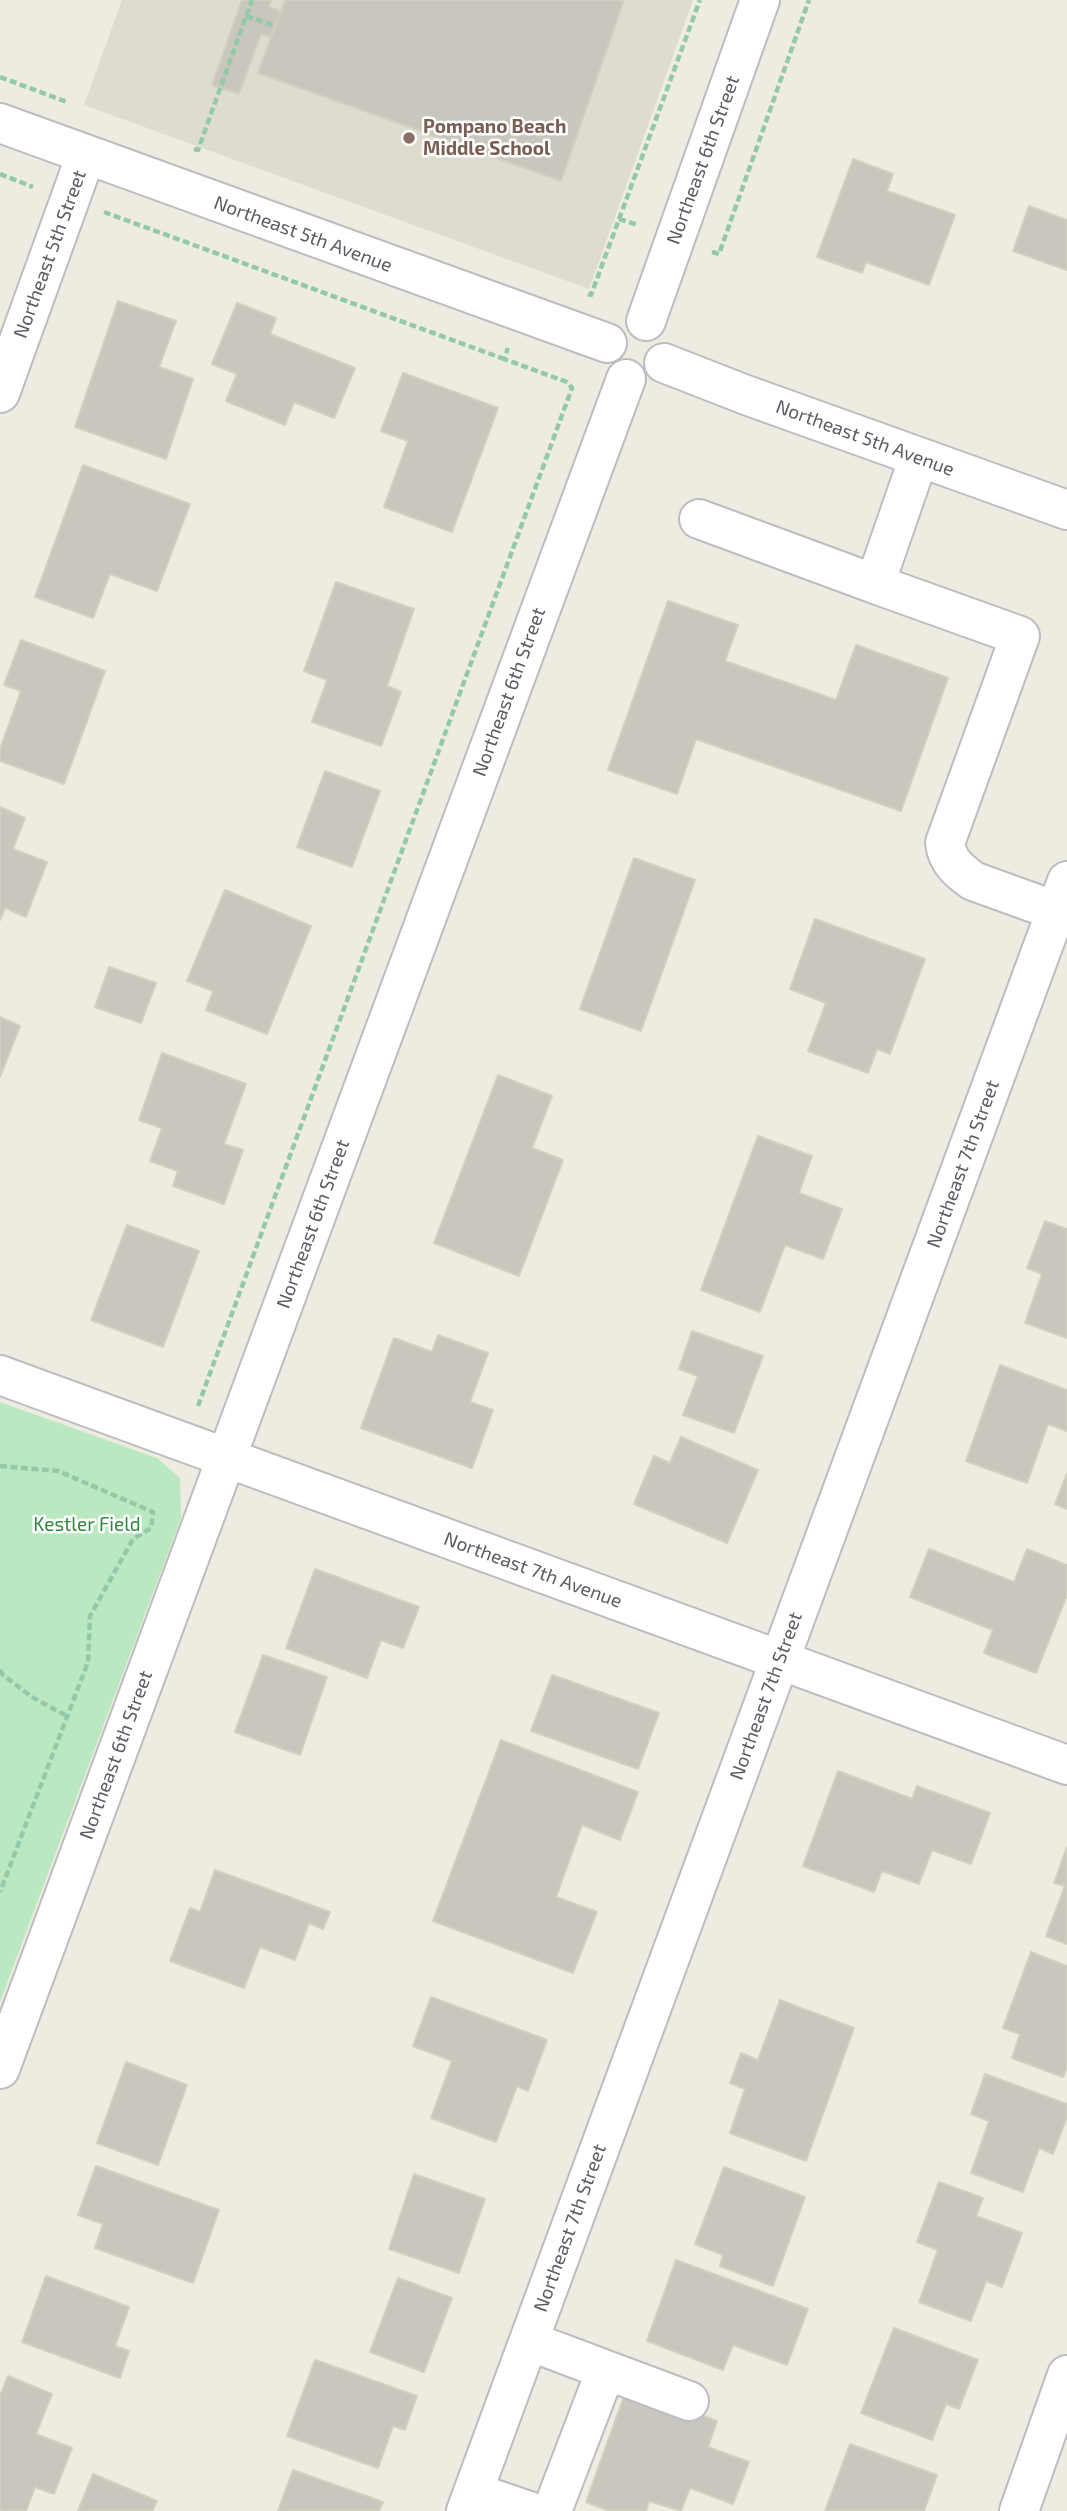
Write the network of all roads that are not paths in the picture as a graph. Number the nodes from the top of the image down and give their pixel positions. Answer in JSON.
{"nodes":[{"id":1,"x":760,"y":0,"type":"edge"},
{"id":2,"x":0,"y":124,"type":"edge"},
{"id":3,"x":86,"y":155,"type":"junction"},
{"id":4,"x":646,"y":321,"type":"junction"},
{"id":5,"x":607,"y":343,"type":"junction"},
{"id":6,"x":664,"y":363,"type":"junction"},
{"id":7,"x":626,"y":379,"type":"junction"},
{"id":8,"x":0,"y":393,"type":"edge"},
{"id":9,"x":919,"y":457,"type":"junction"},
{"id":10,"x":1067,"y":510,"type":"edge"},
{"id":11,"x":699,"y":519,"type":"dead end"},
{"id":12,"x":875,"y":584,"type":"junction"},
{"id":13,"x":1062,"y":896,"type":"edge"},
{"id":14,"x":0,"y":1375,"type":"edge"},
{"id":15,"x":226,"y":1458,"type":"junction"},
{"id":16,"x":780,"y":1660,"type":"junction"},
{"id":17,"x":1067,"y":1765,"type":"edge"},
{"id":18,"x":0,"y":2069,"type":"edge"},
{"id":19,"x":529,"y":2341,"type":"junction"},
{"id":20,"x":606,"y":2370,"type":"junction"},
{"id":21,"x":1067,"y":2375,"type":"edge"},
{"id":22,"x":689,"y":2401,"type":"dead end"},
{"id":23,"x":469,"y":2502,"type":"edge"},
{"id":24,"x":529,"y":2511,"type":"edge"},
{"id":25,"x":552,"y":2511,"type":"edge"},
{"id":26,"x":1018,"y":2511,"type":"edge"}],
"edges":[{"from":1,"to":4,"type":"street","name":"Northeast 6th Street"},
{"from":2,"to":3,"type":"street","name":"Northeast 5th Avenue"},
{"from":3,"to":5,"type":"street","name":"Northeast 5th Avenue"},
{"from":3,"to":8,"type":"street","name":"Northeast 5th Street"},
{"from":4,"to":5,"type":"street"},
{"from":4,"to":6,"type":"street"},
{"from":5,"to":7,"type":"street"},
{"from":6,"to":7,"type":"street"},
{"from":6,"to":9,"type":"street","name":"Northeast 5th Avenue"},
{"from":7,"to":15,"type":"street","name":"Northeast 6th Street"},
{"from":9,"to":10,"type":"street","name":"Northeast 5th Avenue"},
{"from":9,"to":12,"type":"street"},
{"from":11,"to":12,"type":"street"},
{"from":12,"to":13,"type":"street"},
{"from":13,"to":16,"type":"street","name":"Northeast 7th Street"},
{"from":14,"to":15,"type":"street","name":"Northeast 7th Avenue"},
{"from":15,"to":16,"type":"street","name":"Northeast 7th Avenue"},
{"from":15,"to":18,"type":"street","name":"Northeast 6th Street"},
{"from":16,"to":17,"type":"street","name":"Northeast 7th Avenue"},
{"from":16,"to":19,"type":"street","name":"Northeast 7th Street"},
{"from":19,"to":20,"type":"street"},
{"from":19,"to":23,"type":"street","name":"Northeast 7th Street"},
{"from":20,"to":22,"type":"street"},
{"from":20,"to":25,"type":"street"},
{"from":21,"to":26,"type":"street"},
{"from":23,"to":24,"type":"street"}]}
